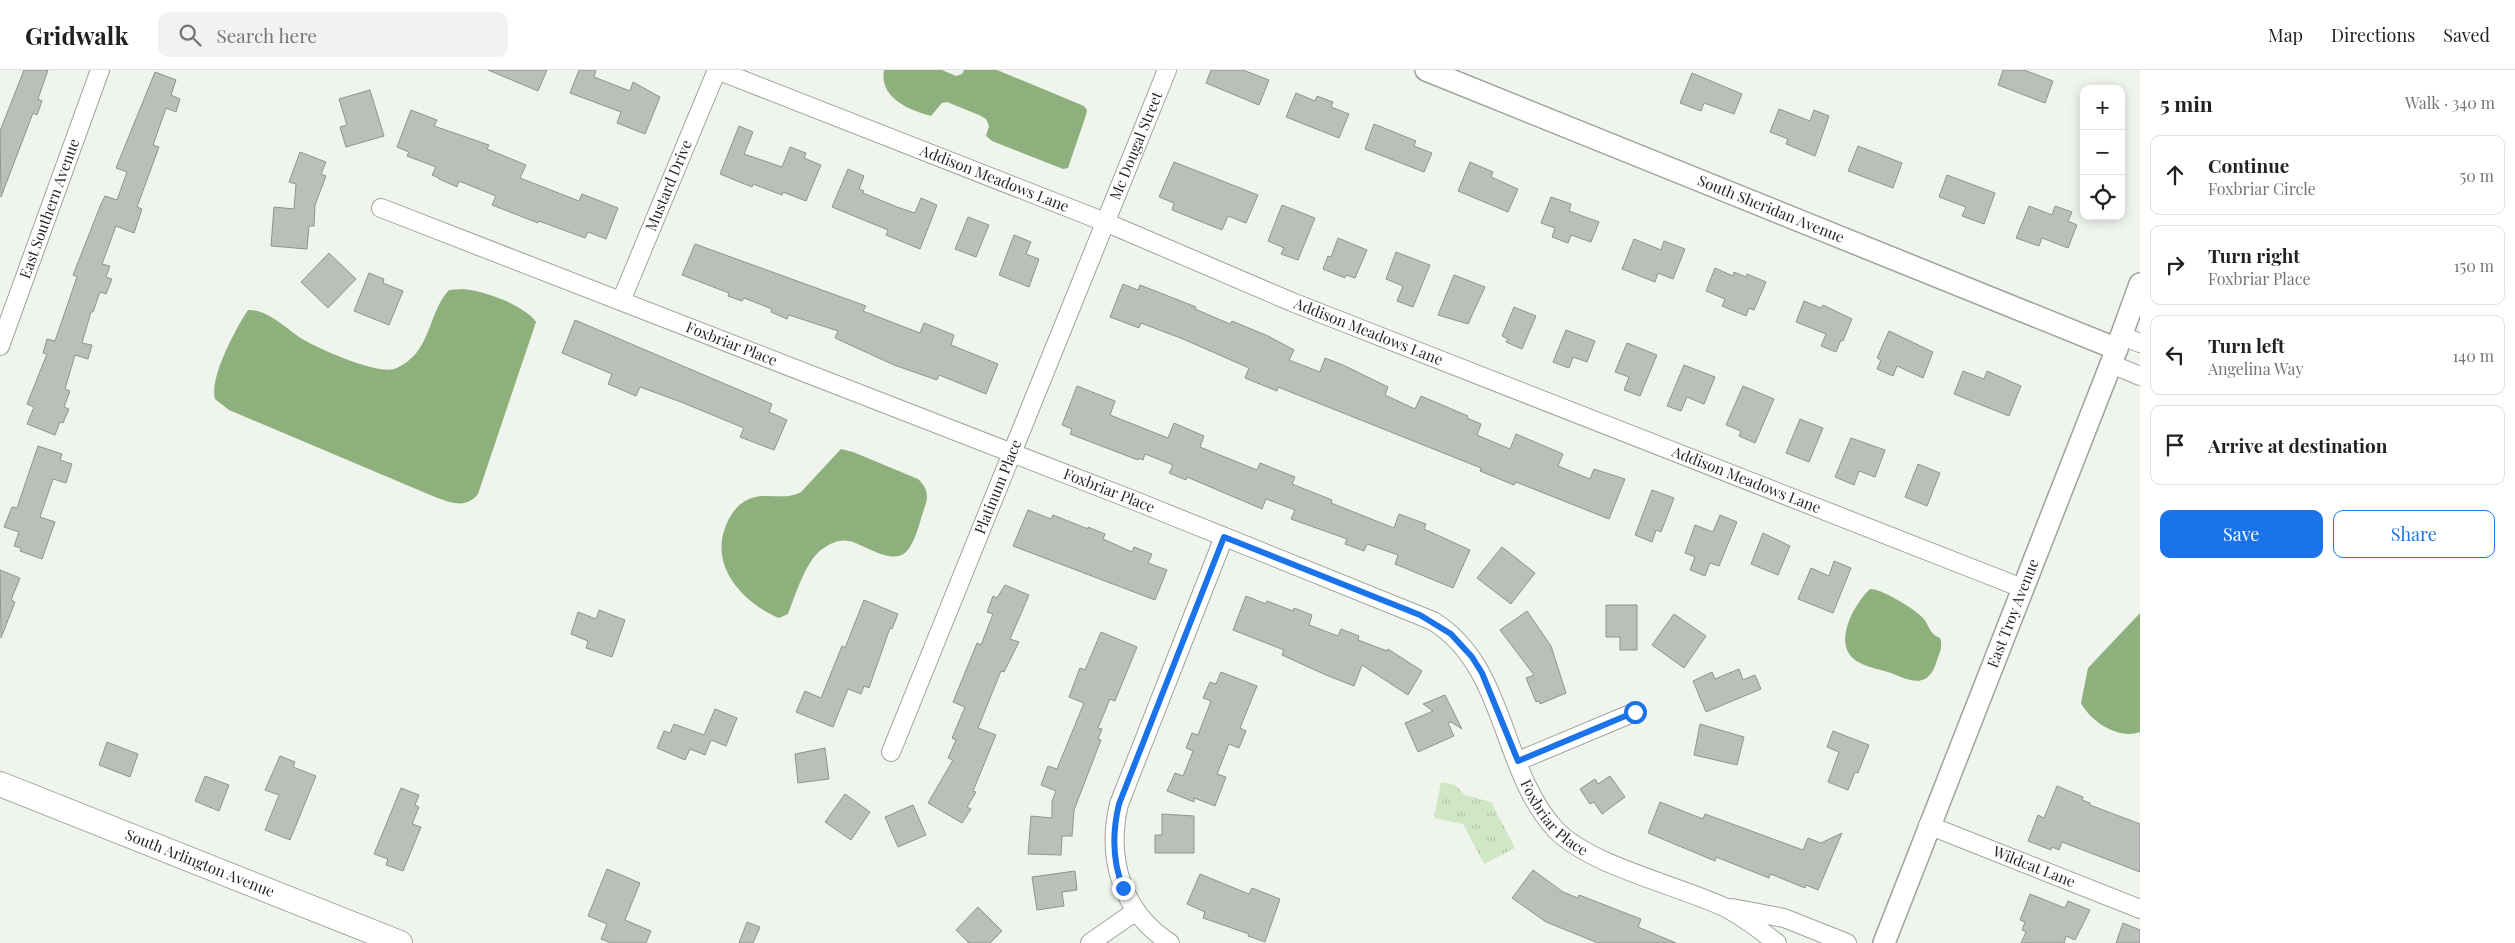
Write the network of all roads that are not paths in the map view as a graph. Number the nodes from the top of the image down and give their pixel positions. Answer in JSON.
{"nodes":[{"id":1,"x":100,"y":70,"type":"edge"},
{"id":2,"x":717,"y":70,"type":"edge"},
{"id":3,"x":1167,"y":70,"type":"edge"},
{"id":4,"x":1426,"y":70,"type":"edge"},
{"id":5,"x":381,"y":208,"type":"dead end"},
{"id":6,"x":1106,"y":222,"type":"junction"},
{"id":7,"x":2140,"y":284,"type":"edge"},
{"id":8,"x":621,"y":301,"type":"junction"},
{"id":9,"x":0,"y":346,"type":"edge"},
{"id":10,"x":2122,"y":348,"type":"edge"},
{"id":11,"x":2140,"y":376,"type":"edge"},
{"id":12,"x":1012,"y":453,"type":"junction"},
{"id":13,"x":1224,"y":537,"type":"junction"},
{"id":14,"x":2022,"y":588,"type":"junction"},
{"id":15,"x":1635,"y":712,"type":"dead end"},
{"id":16,"x":891,"y":752,"type":"dead end"},
{"id":17,"x":1518,"y":761,"type":"junction"},
{"id":18,"x":0,"y":784,"type":"edge"},
{"id":19,"x":1928,"y":826,"type":"junction"},
{"id":20,"x":1724,"y":907,"type":"junction"},
{"id":21,"x":2140,"y":909,"type":"edge"},
{"id":22,"x":1136,"y":911,"type":"junction"},
{"id":23,"x":400,"y":943,"type":"edge"},
{"id":24,"x":1090,"y":943,"type":"edge"},
{"id":25,"x":1170,"y":943,"type":"edge"},
{"id":26,"x":1777,"y":943,"type":"edge"},
{"id":27,"x":1847,"y":943,"type":"edge"},
{"id":28,"x":1884,"y":943,"type":"edge"}],
"edges":[{"from":1,"to":9,"type":"street","name":"East Southern Avenue"},
{"from":2,"to":6,"type":"street","name":"Addison Meadows Lane"},
{"from":2,"to":8,"type":"street","name":"Mustard Drive"},
{"from":3,"to":6,"type":"street","name":"Mc Dougal Street"},
{"from":4,"to":10,"type":"street","name":"South Sheridan Avenue"},
{"from":5,"to":8,"type":"street","name":"Foxbriar Place"},
{"from":6,"to":12,"type":"street","name":"Platinum Place"},
{"from":6,"to":14,"type":"street","name":"Addison Meadows Lane"},
{"from":7,"to":10,"type":"street","name":"East Troy Avenue"},
{"from":8,"to":12,"type":"street","name":"Foxbriar Place"},
{"from":10,"to":11,"type":"street"},
{"from":10,"to":14,"type":"street","name":"East Troy Avenue"},
{"from":12,"to":13,"type":"street","name":"Foxbriar Place"},
{"from":12,"to":16,"type":"street","name":"Platinum Place"},
{"from":13,"to":17,"type":"street","name":"Foxbriar Place"},
{"from":13,"to":22,"type":"street"},
{"from":14,"to":19,"type":"street","name":"East Troy Avenue"},
{"from":15,"to":17,"type":"street"},
{"from":17,"to":20,"type":"street","name":"Foxbriar Place"},
{"from":18,"to":23,"type":"main road","name":"South Arlington Avenue"},
{"from":19,"to":21,"type":"street","name":"Wildcat Lane"},
{"from":19,"to":28,"type":"street","name":"East Troy Avenue"},
{"from":20,"to":26,"type":"street","name":"Foxbriar Place"},
{"from":20,"to":27,"type":"street","name":"Foxbriar Place"},
{"from":22,"to":24,"type":"street"},
{"from":22,"to":25,"type":"street"}]}
